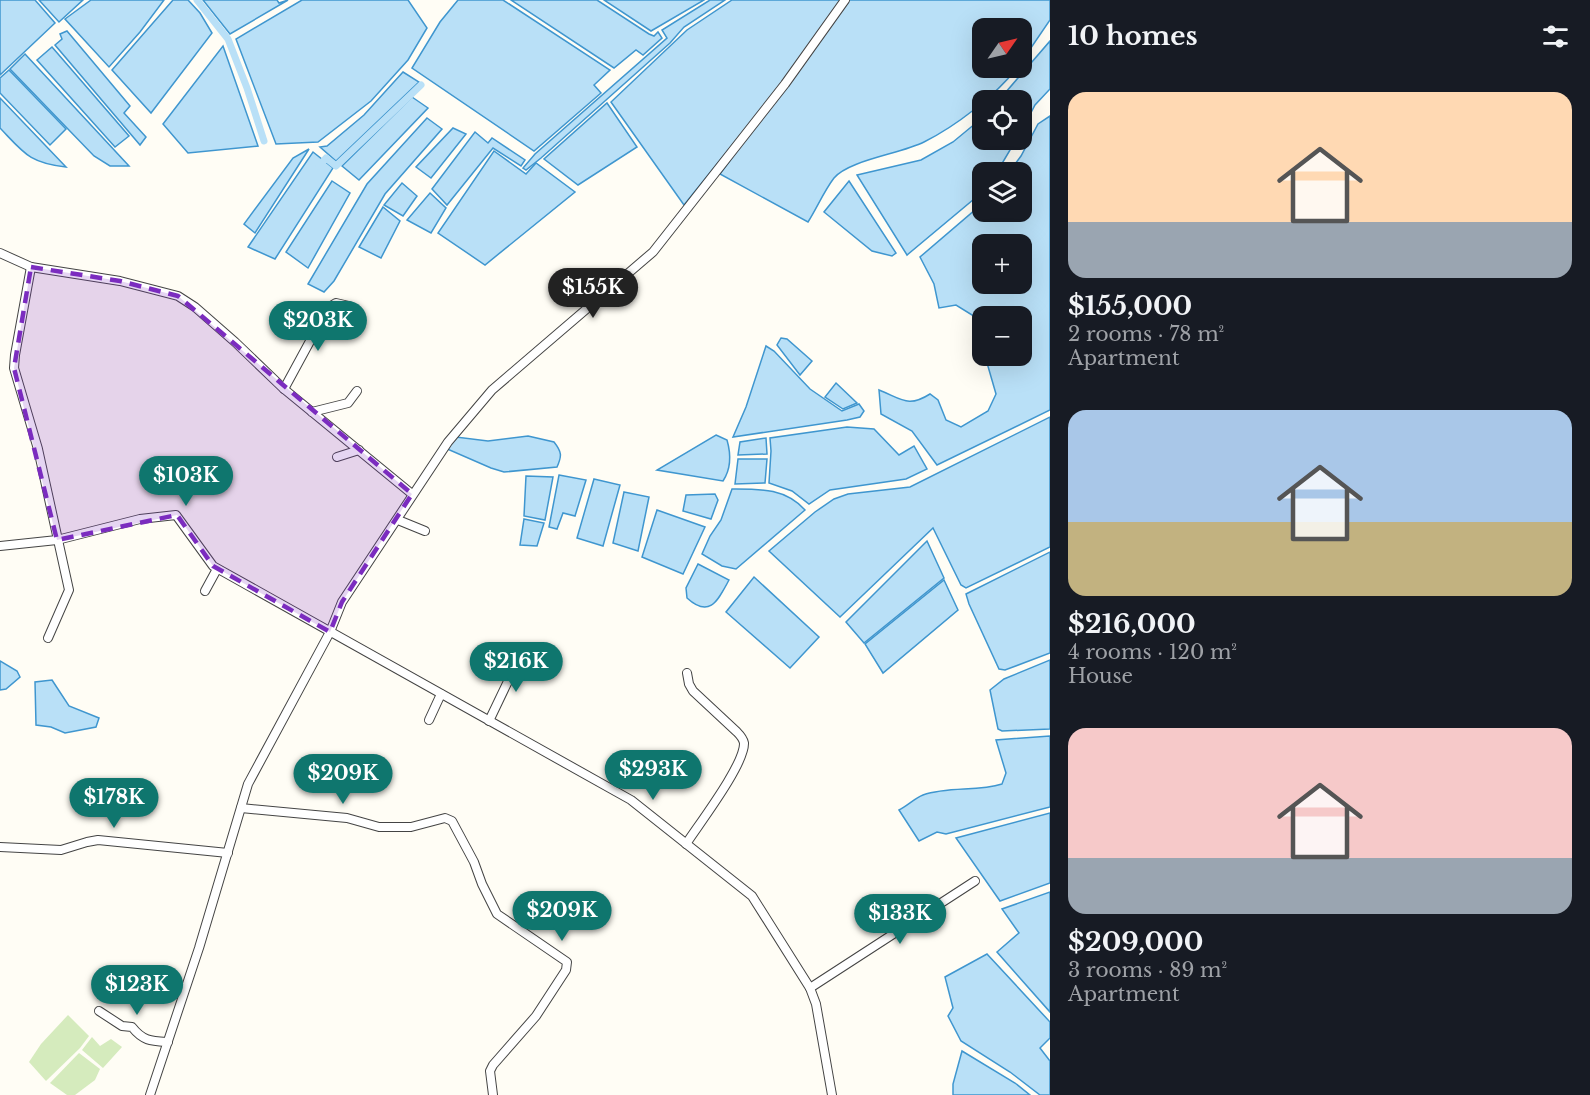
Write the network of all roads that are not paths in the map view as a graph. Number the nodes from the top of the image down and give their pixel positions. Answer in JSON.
{"nodes":[{"id":1,"x":845,"y":0,"type":"edge"},
{"id":2,"x":0,"y":253,"type":"edge"},
{"id":3,"x":31,"y":267,"type":"junction"},
{"id":4,"x":350,"y":306,"type":"dead end"},
{"id":5,"x":284,"y":389,"type":"junction"},
{"id":6,"x":357,"y":391,"type":"dead end"},
{"id":7,"x":312,"y":412,"type":"junction"},
{"id":8,"x":359,"y":450,"type":"junction"},
{"id":9,"x":336,"y":457,"type":"dead end"},
{"id":10,"x":412,"y":494,"type":"junction"},
{"id":11,"x":398,"y":520,"type":"junction"},
{"id":12,"x":425,"y":531,"type":"dead end"},
{"id":13,"x":57,"y":540,"type":"junction"},
{"id":14,"x":0,"y":546,"type":"edge"},
{"id":15,"x":217,"y":569,"type":"junction"},
{"id":16,"x":205,"y":591,"type":"dead end"},
{"id":17,"x":330,"y":632,"type":"junction"},
{"id":18,"x":48,"y":638,"type":"dead end"},
{"id":19,"x":521,"y":654,"type":"dead end"},
{"id":20,"x":687,"y":673,"type":"dead end"},
{"id":21,"x":441,"y":694,"type":"junction"},
{"id":22,"x":429,"y":720,"type":"dead end"},
{"id":23,"x":489,"y":721,"type":"junction"},
{"id":24,"x":241,"y":808,"type":"junction"},
{"id":25,"x":686,"y":844,"type":"junction"},
{"id":26,"x":0,"y":847,"type":"edge"},
{"id":27,"x":228,"y":853,"type":"junction"},
{"id":28,"x":975,"y":881,"type":"dead end"},
{"id":29,"x":810,"y":988,"type":"junction"},
{"id":30,"x":99,"y":1011,"type":"dead end"},
{"id":31,"x":168,"y":1042,"type":"junction"},
{"id":32,"x":150,"y":1095,"type":"edge"},
{"id":33,"x":493,"y":1095,"type":"edge"},
{"id":34,"x":832,"y":1095,"type":"edge"}],
"edges":[{"from":1,"to":10,"type":"street"},
{"from":2,"to":3,"type":"street"},
{"from":3,"to":5,"type":"street"},
{"from":3,"to":13,"type":"street"},
{"from":4,"to":5,"type":"street"},
{"from":5,"to":7,"type":"street"},
{"from":6,"to":7,"type":"street"},
{"from":7,"to":8,"type":"street"},
{"from":8,"to":9,"type":"street"},
{"from":8,"to":10,"type":"street"},
{"from":10,"to":11,"type":"street"},
{"from":11,"to":12,"type":"street"},
{"from":11,"to":17,"type":"street"},
{"from":13,"to":14,"type":"street"},
{"from":13,"to":15,"type":"street"},
{"from":13,"to":18,"type":"street"},
{"from":15,"to":16,"type":"street"},
{"from":15,"to":17,"type":"street"},
{"from":17,"to":21,"type":"street"},
{"from":17,"to":24,"type":"street"},
{"from":19,"to":23,"type":"street"},
{"from":20,"to":25,"type":"street"},
{"from":21,"to":22,"type":"street"},
{"from":21,"to":23,"type":"street"},
{"from":23,"to":25,"type":"street"},
{"from":24,"to":27,"type":"street"},
{"from":24,"to":33,"type":"street"},
{"from":25,"to":29,"type":"street"},
{"from":26,"to":27,"type":"street"},
{"from":27,"to":31,"type":"street"},
{"from":28,"to":29,"type":"street"},
{"from":29,"to":34,"type":"street"},
{"from":30,"to":31,"type":"street"},
{"from":31,"to":32,"type":"street"}]}
